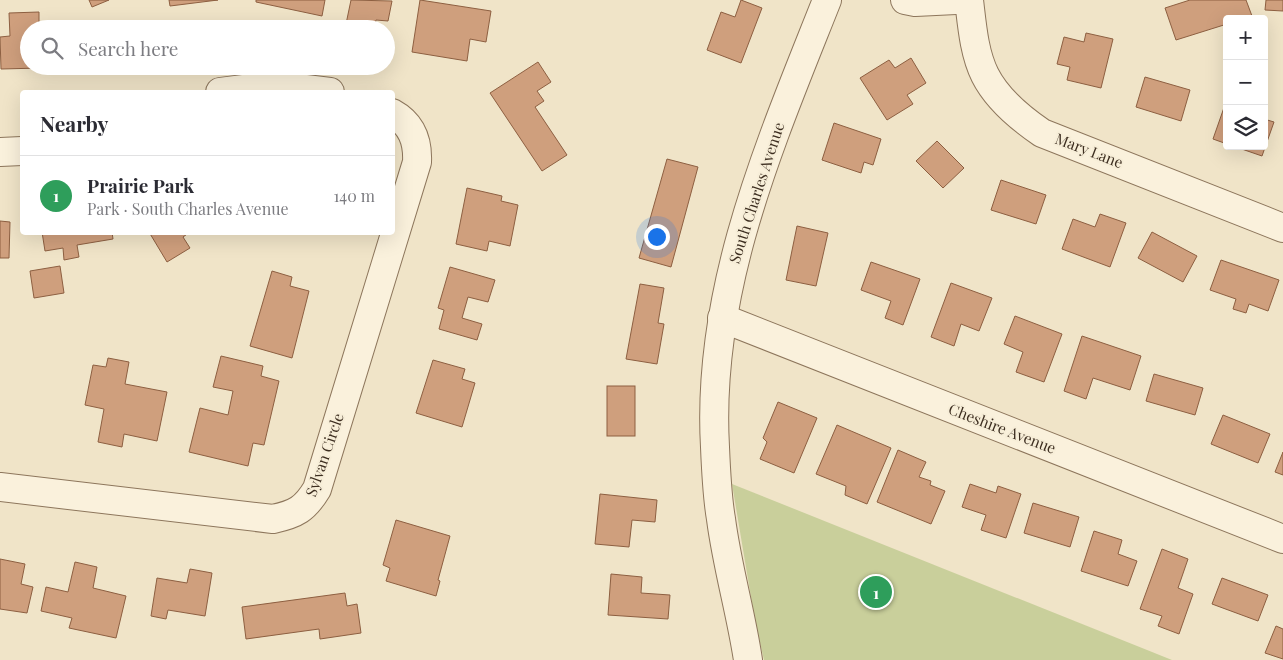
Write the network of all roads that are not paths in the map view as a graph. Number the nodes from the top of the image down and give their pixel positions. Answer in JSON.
{"nodes":[{"id":1,"x":826,"y":0,"type":"edge"},
{"id":2,"x":905,"y":0,"type":"edge"},
{"id":3,"x":956,"y":0,"type":"edge"},
{"id":4,"x":968,"y":0,"type":"edge"},
{"id":5,"x":235,"y":90,"type":"edge"},
{"id":6,"x":314,"y":90,"type":"edge"},
{"id":7,"x":395,"y":115,"type":"edge"},
{"id":8,"x":20,"y":151,"type":"edge"},
{"id":9,"x":0,"y":152,"type":"edge"},
{"id":10,"x":1283,"y":228,"type":"edge"},
{"id":11,"x":395,"y":234,"type":"edge"},
{"id":12,"x":395,"y":235,"type":"edge"},
{"id":13,"x":722,"y":318,"type":"junction"},
{"id":14,"x":0,"y":488,"type":"edge"},
{"id":15,"x":1283,"y":539,"type":"edge"},
{"id":16,"x":748,"y":660,"type":"edge"}],
"edges":[{"from":1,"to":13,"type":"street","name":"South Charles Avenue"},
{"from":2,"to":3,"type":"street"},
{"from":4,"to":10,"type":"street","name":"Mary Lane"},
{"from":5,"to":6,"type":"street"},
{"from":7,"to":11,"type":"street","name":"Sylvan Circle"},
{"from":8,"to":9,"type":"street"},
{"from":12,"to":14,"type":"street","name":"Sylvan Circle"},
{"from":13,"to":15,"type":"street","name":"Cheshire Avenue"},
{"from":13,"to":16,"type":"street","name":"South Charles Avenue"}]}
